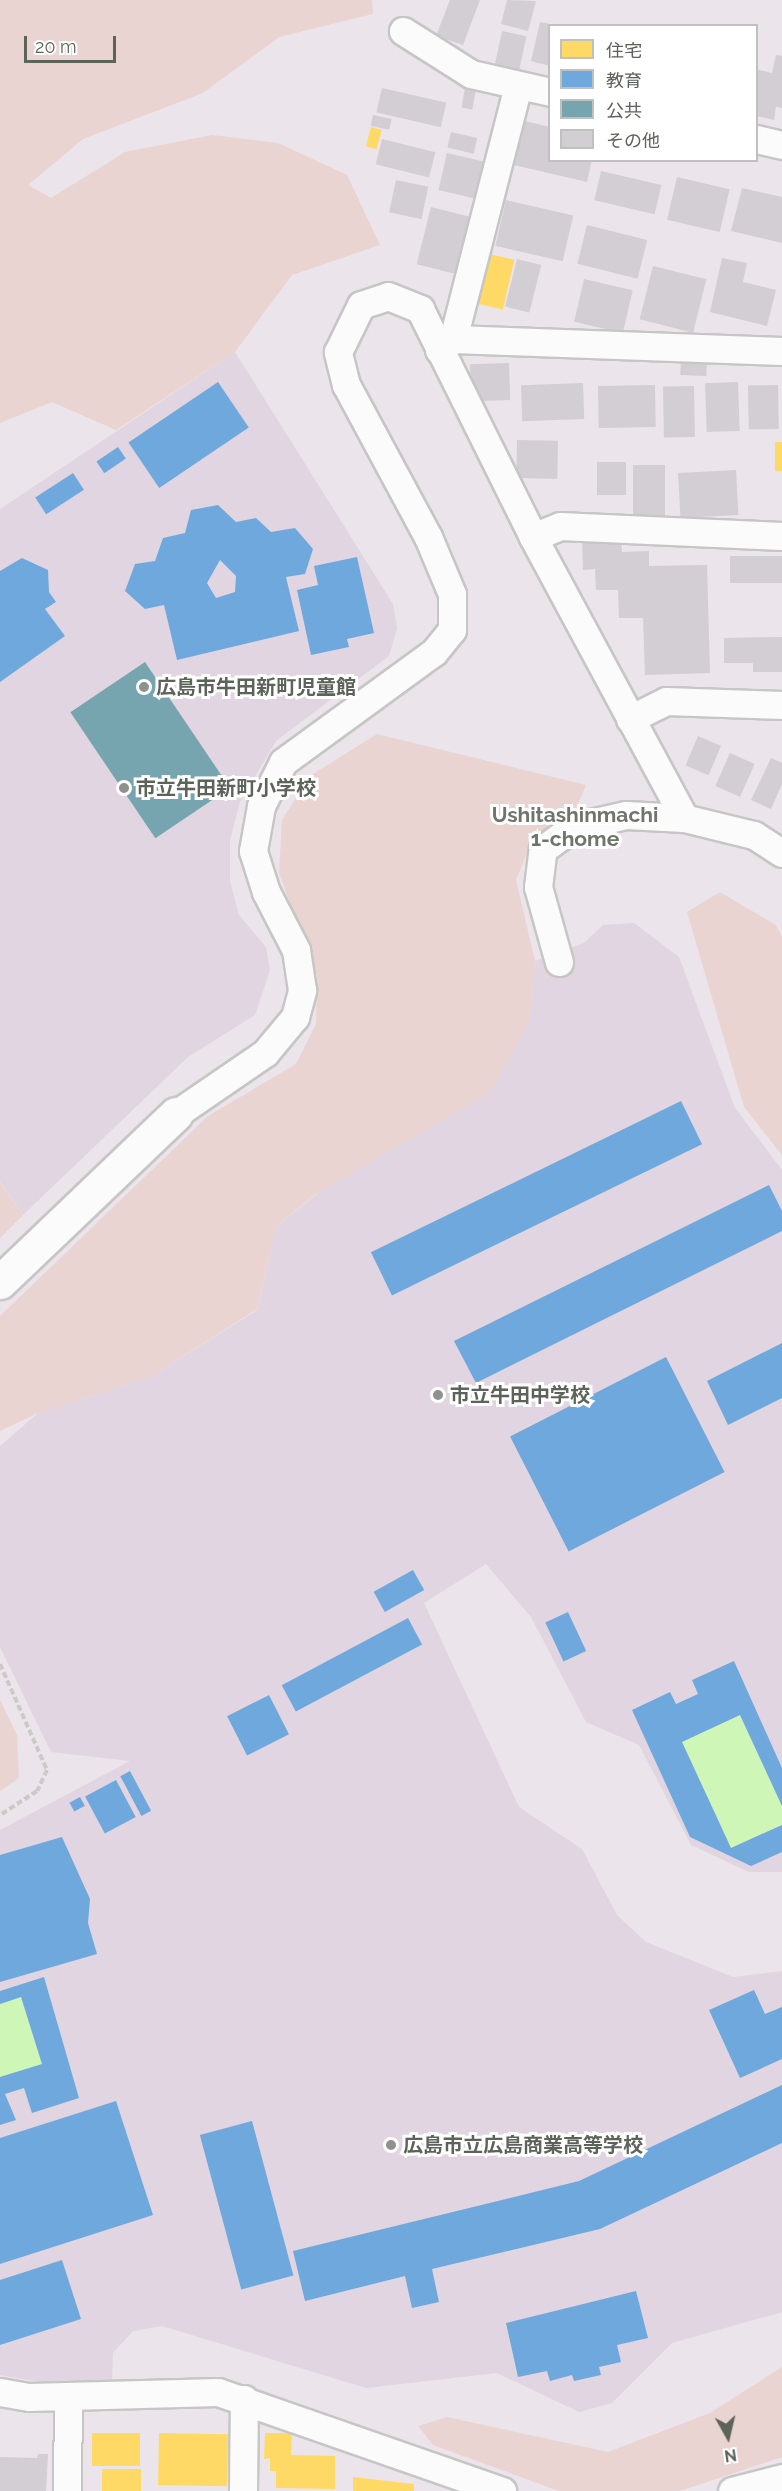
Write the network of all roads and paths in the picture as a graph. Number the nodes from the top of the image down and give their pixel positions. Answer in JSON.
{"nodes":[{"id":1,"x":403,"y":31,"type":"dead end"},
{"id":2,"x":518,"y":85,"type":"junction"},
{"id":3,"x":548,"y":92,"type":"edge"},
{"id":4,"x":758,"y":139,"type":"edge"},
{"id":5,"x":782,"y":145,"type":"edge"},
{"id":6,"x":446,"y":344,"type":"junction"},
{"id":7,"x":782,"y":351,"type":"edge"},
{"id":8,"x":782,"y":536,"type":"edge"},
{"id":9,"x":533,"y":537,"type":"junction"},
{"id":10,"x":782,"y":705,"type":"edge"},
{"id":11,"x":630,"y":719,"type":"junction"},
{"id":12,"x":684,"y":818,"type":"junction"},
{"id":13,"x":782,"y":853,"type":"edge"},
{"id":14,"x":559,"y":962,"type":"dead end"},
{"id":15,"x":176,"y":1114,"type":"joint"},
{"id":16,"x":0,"y":1282,"type":"edge"},
{"id":17,"x":0,"y":1664,"type":"edge"},
{"id":18,"x":0,"y":1815,"type":"edge"},
{"id":19,"x":0,"y":2392,"type":"edge"},
{"id":20,"x":68,"y":2396,"type":"junction"},
{"id":21,"x":244,"y":2399,"type":"junction"},
{"id":22,"x":431,"y":2478,"type":"edge"},
{"id":23,"x":782,"y":2478,"type":"edge"},
{"id":24,"x":67,"y":2491,"type":"edge"},
{"id":25,"x":243,"y":2491,"type":"edge"},
{"id":26,"x":502,"y":2491,"type":"edge"},
{"id":27,"x":732,"y":2491,"type":"edge"}],
"edges":[{"from":1,"to":2,"type":"street"},
{"from":2,"to":3,"type":"street"},
{"from":2,"to":6,"type":"street"},
{"from":4,"to":5,"type":"street"},
{"from":6,"to":7,"type":"street"},
{"from":6,"to":9,"type":"street"},
{"from":6,"to":15,"type":"street"},
{"from":8,"to":9,"type":"street"},
{"from":9,"to":11,"type":"street"},
{"from":10,"to":11,"type":"street"},
{"from":11,"to":12,"type":"street"},
{"from":12,"to":13,"type":"street"},
{"from":12,"to":14,"type":"street"},
{"from":15,"to":16,"type":"street"},
{"from":17,"to":18,"type":"path"},
{"from":19,"to":20,"type":"street"},
{"from":20,"to":21,"type":"street"},
{"from":20,"to":24,"type":"street"},
{"from":21,"to":22,"type":"street"},
{"from":21,"to":25,"type":"street"},
{"from":22,"to":26,"type":"street"},
{"from":23,"to":27,"type":"street"}]}
